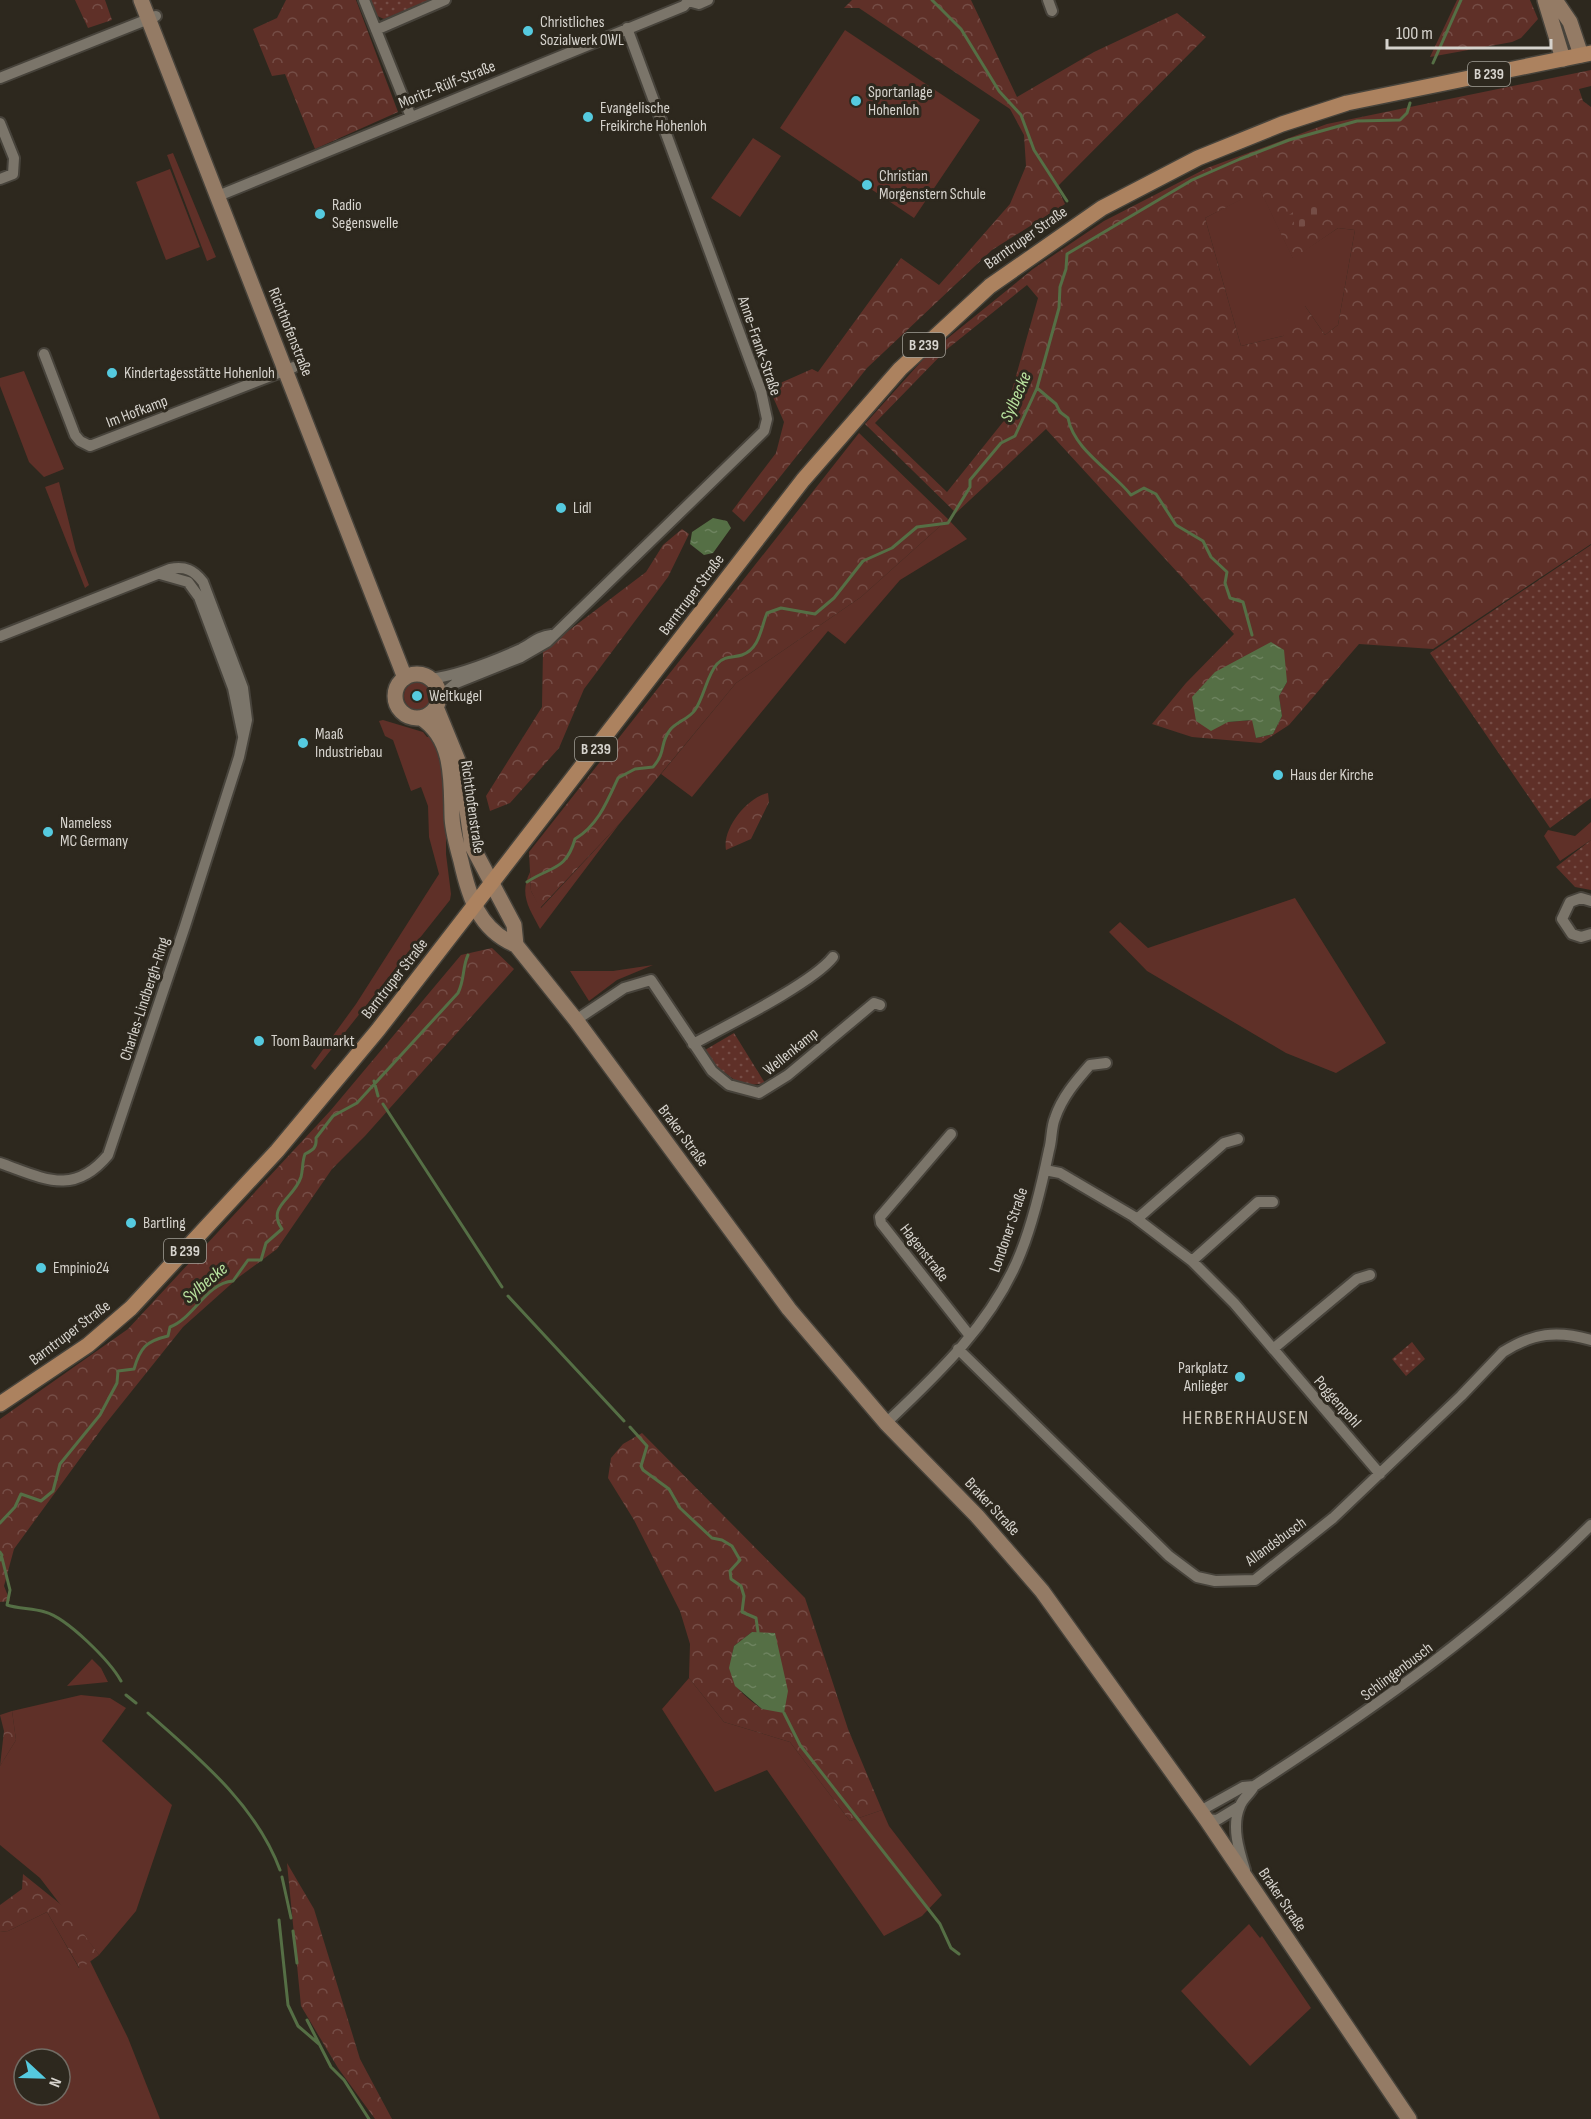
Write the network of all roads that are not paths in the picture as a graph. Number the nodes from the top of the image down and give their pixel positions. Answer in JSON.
{"nodes":[{"id":1,"x":141,"y":0,"type":"edge"},
{"id":2,"x":150,"y":0,"type":"edge"},
{"id":3,"x":364,"y":0,"type":"edge"},
{"id":4,"x":445,"y":0,"type":"edge"},
{"id":5,"x":708,"y":0,"type":"edge"},
{"id":6,"x":1545,"y":0,"type":"edge"},
{"id":7,"x":1555,"y":0,"type":"edge"},
{"id":8,"x":688,"y":1,"type":"edge"},
{"id":9,"x":152,"y":17,"type":"junction"},
{"id":10,"x":627,"y":28,"type":"junction"},
{"id":11,"x":376,"y":30,"type":"junction"},
{"id":12,"x":1586,"y":54,"type":"edge"},
{"id":13,"x":1563,"y":59,"type":"junction"},
{"id":14,"x":0,"y":78,"type":"edge"},
{"id":15,"x":411,"y":117,"type":"junction"},
{"id":16,"x":0,"y":123,"type":"edge"},
{"id":17,"x":0,"y":179,"type":"edge"},
{"id":18,"x":222,"y":194,"type":"junction"},
{"id":19,"x":44,"y":354,"type":"dead end"},
{"id":20,"x":290,"y":368,"type":"junction"},
{"id":21,"x":551,"y":635,"type":"junction"},
{"id":22,"x":0,"y":636,"type":"edge"},
{"id":23,"x":417,"y":677,"type":"junction"},
{"id":24,"x":438,"y":702,"type":"junction"},
{"id":25,"x":421,"y":718,"type":"junction"},
{"id":26,"x":490,"y":884,"type":"junction"},
{"id":27,"x":1591,"y":901,"type":"edge"},
{"id":28,"x":473,"y":907,"type":"junction"},
{"id":29,"x":1591,"y":934,"type":"edge"},
{"id":30,"x":516,"y":945,"type":"junction"},
{"id":31,"x":833,"y":957,"type":"dead end"},
{"id":32,"x":880,"y":1005,"type":"dead end"},
{"id":33,"x":576,"y":1020,"type":"junction"},
{"id":34,"x":693,"y":1044,"type":"junction"},
{"id":35,"x":1106,"y":1063,"type":"dead end"},
{"id":36,"x":951,"y":1134,"type":"dead end"},
{"id":37,"x":1238,"y":1139,"type":"dead end"},
{"id":38,"x":0,"y":1162,"type":"edge"},
{"id":39,"x":1045,"y":1170,"type":"junction"},
{"id":40,"x":1273,"y":1202,"type":"dead end"},
{"id":41,"x":1137,"y":1219,"type":"junction"},
{"id":42,"x":1192,"y":1261,"type":"junction"},
{"id":43,"x":1370,"y":1275,"type":"dead end"},
{"id":44,"x":970,"y":1336,"type":"junction"},
{"id":45,"x":1591,"y":1340,"type":"edge"},
{"id":46,"x":958,"y":1349,"type":"junction"},
{"id":47,"x":1273,"y":1349,"type":"junction"},
{"id":48,"x":0,"y":1404,"type":"edge"},
{"id":49,"x":886,"y":1423,"type":"junction"},
{"id":50,"x":1380,"y":1474,"type":"junction"},
{"id":51,"x":1591,"y":1525,"type":"edge"},
{"id":52,"x":1254,"y":1786,"type":"junction"},
{"id":53,"x":1240,"y":1806,"type":"junction"},
{"id":54,"x":1203,"y":1815,"type":"junction"},
{"id":55,"x":1250,"y":1885,"type":"junction"},
{"id":56,"x":1409,"y":2119,"type":"edge"}],
"edges":[{"from":1,"to":9,"type":"street","name":"Richthofenstraße"},
{"from":2,"to":9,"type":"street","name":"Richthofenstraße"},
{"from":3,"to":11,"type":"street"},
{"from":4,"to":11,"type":"street"},
{"from":5,"to":8,"type":"street"},
{"from":6,"to":13,"type":"street"},
{"from":7,"to":12,"type":"street"},
{"from":8,"to":10,"type":"street","name":"Moritz-Rülf-Straße"},
{"from":9,"to":14,"type":"street"},
{"from":9,"to":18,"type":"street","name":"Richthofenstraße"},
{"from":10,"to":15,"type":"street","name":"Moritz-Rülf-Straße"},
{"from":10,"to":21,"type":"street","name":"Anne-Frank-Straße"},
{"from":11,"to":15,"type":"street"},
{"from":12,"to":13,"type":"main road","name":"Barntruper Straße","number":"B 239"},
{"from":13,"to":26,"type":"main road","name":"Barntruper Straße","number":"B 239"},
{"from":15,"to":18,"type":"street","name":"Moritz-Rülf-Straße"},
{"from":16,"to":17,"type":"street"},
{"from":18,"to":20,"type":"street","name":"Richthofenstraße"},
{"from":19,"to":20,"type":"street","name":"Im Hofkamp"},
{"from":20,"to":23,"type":"street","name":"Richthofenstraße"},
{"from":21,"to":23,"type":"street","name":"Anne-Frank-Straße"},
{"from":21,"to":24,"type":"street","name":"Anne-Frank-Straße"},
{"from":22,"to":38,"type":"street","name":"Charles-Lindbergh-Ring"},
{"from":23,"to":24,"type":"street"},
{"from":23,"to":25,"type":"street"},
{"from":24,"to":25,"type":"street"},
{"from":24,"to":26,"type":"street","name":"Richthofenstraße"},
{"from":25,"to":28,"type":"street","name":"Richthofenstraße"},
{"from":26,"to":28,"type":"main road","name":"Barntruper Straße","number":"B 239"},
{"from":26,"to":30,"type":"street","name":"Braker Straße"},
{"from":27,"to":29,"type":"street"},
{"from":28,"to":30,"type":"street","name":"Braker Straße"},
{"from":28,"to":48,"type":"main road","name":"Barntruper Straße","number":"B 239"},
{"from":30,"to":33,"type":"street","name":"Braker Straße"},
{"from":31,"to":34,"type":"street"},
{"from":32,"to":34,"type":"street","name":"Wellenkamp"},
{"from":33,"to":34,"type":"street","name":"Wellenkamp"},
{"from":33,"to":49,"type":"street","name":"Braker Straße"},
{"from":35,"to":39,"type":"street","name":"Londoner Straße"},
{"from":36,"to":44,"type":"street","name":"Hagenstraße"},
{"from":37,"to":41,"type":"street"},
{"from":39,"to":41,"type":"street","name":"Poggenpohl"},
{"from":39,"to":44,"type":"street","name":"Londoner Straße"},
{"from":40,"to":42,"type":"street"},
{"from":41,"to":42,"type":"street","name":"Poggenpohl"},
{"from":42,"to":47,"type":"street","name":"Poggenpohl"},
{"from":43,"to":47,"type":"street"},
{"from":44,"to":46,"type":"street","name":"Londoner Straße"},
{"from":45,"to":50,"type":"street","name":"Allandsbusch"},
{"from":46,"to":49,"type":"street","name":"Londoner Straße"},
{"from":46,"to":50,"type":"street","name":"Allandsbusch"},
{"from":47,"to":50,"type":"street","name":"Poggenpohl"},
{"from":49,"to":54,"type":"street","name":"Braker Straße"},
{"from":51,"to":52,"type":"street","name":"Schlingenbusch"},
{"from":52,"to":53,"type":"street"},
{"from":52,"to":54,"type":"street","name":"Schlingenbusch"},
{"from":53,"to":54,"type":"street"},
{"from":53,"to":55,"type":"street"},
{"from":54,"to":55,"type":"street","name":"Braker Straße"},
{"from":55,"to":56,"type":"street","name":"Braker Straße"}]}
